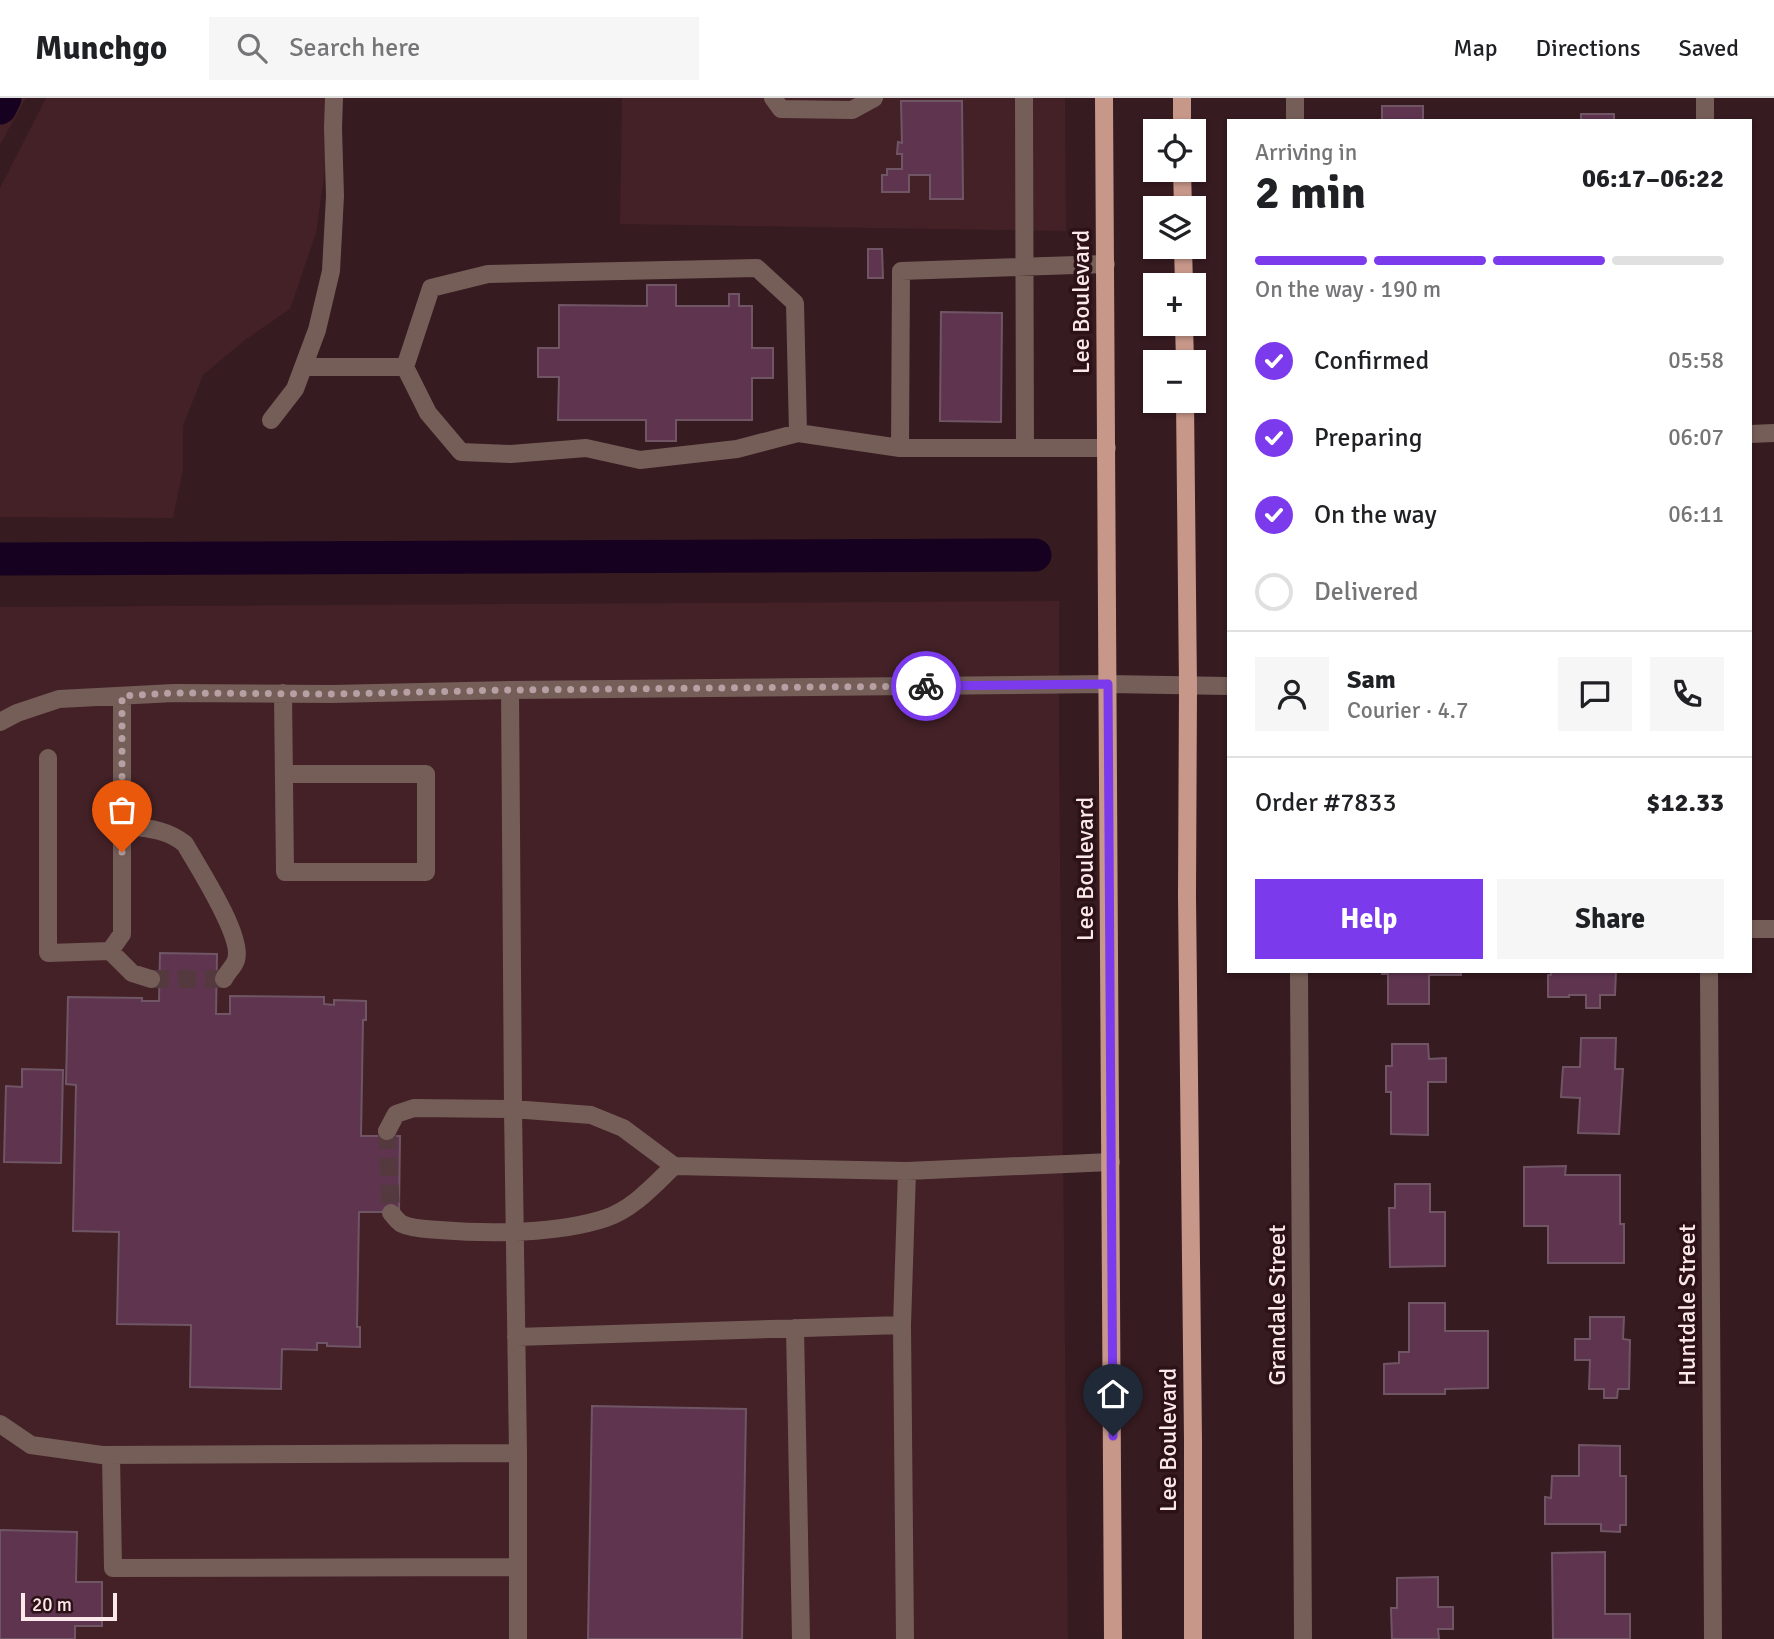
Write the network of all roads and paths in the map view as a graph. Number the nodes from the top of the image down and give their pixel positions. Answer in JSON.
{"nodes":[{"id":1,"x":334,"y":98,"type":"edge"},
{"id":2,"x":773,"y":98,"type":"edge"},
{"id":3,"x":874,"y":98,"type":"edge"},
{"id":4,"x":1024,"y":98,"type":"edge"},
{"id":5,"x":1104,"y":98,"type":"edge"},
{"id":6,"x":1182,"y":98,"type":"edge"},
{"id":7,"x":1295,"y":98,"type":"edge"},
{"id":8,"x":1704,"y":98,"type":"edge"},
{"id":9,"x":1182,"y":119,"type":"edge"},
{"id":10,"x":1295,"y":119,"type":"edge"},
{"id":11,"x":1705,"y":119,"type":"edge"},
{"id":12,"x":1106,"y":264,"type":"junction"},
{"id":13,"x":1024,"y":267,"type":"junction"},
{"id":14,"x":405,"y":367,"type":"junction"},
{"id":15,"x":303,"y":368,"type":"junction"},
{"id":16,"x":1185,"y":413,"type":"edge"},
{"id":17,"x":271,"y":421,"type":"dead end"},
{"id":18,"x":798,"y":433,"type":"junction"},
{"id":19,"x":1774,"y":433,"type":"edge"},
{"id":20,"x":1752,"y":434,"type":"edge"},
{"id":21,"x":900,"y":448,"type":"junction"},
{"id":22,"x":1025,"y":448,"type":"junction"},
{"id":23,"x":1107,"y":448,"type":"junction"},
{"id":24,"x":1108,"y":684,"type":"junction"},
{"id":25,"x":1188,"y":686,"type":"junction"},
{"id":26,"x":1227,"y":686,"type":"edge"},
{"id":27,"x":510,"y":690,"type":"junction"},
{"id":28,"x":283,"y":693,"type":"junction"},
{"id":29,"x":122,"y":696,"type":"junction"},
{"id":30,"x":0,"y":722,"type":"edge"},
{"id":31,"x":48,"y":758,"type":"dead end"},
{"id":32,"x":284,"y":774,"type":"junction"},
{"id":33,"x":122,"y":825,"type":"junction"},
{"id":34,"x":1752,"y":929,"type":"edge"},
{"id":35,"x":1774,"y":929,"type":"edge"},
{"id":36,"x":110,"y":951,"type":"junction"},
{"id":37,"x":1299,"y":973,"type":"edge"},
{"id":38,"x":1709,"y":973,"type":"edge"},
{"id":39,"x":151,"y":979,"type":"tunnel mouth"},
{"id":40,"x":224,"y":979,"type":"dead end"},
{"id":41,"x":513,"y":1109,"type":"junction"},
{"id":42,"x":387,"y":1131,"type":"dead end"},
{"id":43,"x":1111,"y":1162,"type":"junction"},
{"id":44,"x":674,"y":1166,"type":"junction"},
{"id":45,"x":907,"y":1171,"type":"junction"},
{"id":46,"x":391,"y":1213,"type":"dead end"},
{"id":47,"x":514,"y":1231,"type":"junction"},
{"id":48,"x":902,"y":1325,"type":"junction"},
{"id":49,"x":795,"y":1328,"type":"junction"},
{"id":50,"x":516,"y":1337,"type":"junction"},
{"id":51,"x":0,"y":1424,"type":"edge"},
{"id":52,"x":517,"y":1453,"type":"junction"},
{"id":53,"x":111,"y":1455,"type":"junction"},
{"id":54,"x":517,"y":1567,"type":"junction"},
{"id":55,"x":518,"y":1639,"type":"edge"},
{"id":56,"x":802,"y":1639,"type":"edge"},
{"id":57,"x":905,"y":1639,"type":"edge"},
{"id":58,"x":1114,"y":1639,"type":"edge"},
{"id":59,"x":1193,"y":1639,"type":"edge"},
{"id":60,"x":1303,"y":1639,"type":"edge"},
{"id":61,"x":1713,"y":1639,"type":"edge"}],
"edges":[{"from":1,"to":15,"type":"street"},
{"from":2,"to":3,"type":"street"},
{"from":4,"to":13,"type":"street"},
{"from":5,"to":12,"type":"main road","name":"Lee Boulevard"},
{"from":6,"to":9,"type":"main road"},
{"from":7,"to":10,"type":"street"},
{"from":8,"to":11,"type":"street"},
{"from":12,"to":13,"type":"street"},
{"from":12,"to":23,"type":"main road","name":"Lee Boulevard"},
{"from":13,"to":21,"type":"street"},
{"from":13,"to":22,"type":"street"},
{"from":14,"to":15,"type":"street"},
{"from":14,"to":18,"type":"street"},
{"from":14,"to":18,"type":"street"},
{"from":15,"to":17,"type":"street"},
{"from":16,"to":25,"type":"main road","name":"Lee Boulevard"},
{"from":18,"to":21,"type":"street"},
{"from":19,"to":20,"type":"street"},
{"from":21,"to":22,"type":"street"},
{"from":22,"to":23,"type":"street"},
{"from":23,"to":24,"type":"main road","name":"Lee Boulevard"},
{"from":24,"to":25,"type":"street"},
{"from":24,"to":27,"type":"street"},
{"from":24,"to":43,"type":"main road","name":"Lee Boulevard"},
{"from":25,"to":26,"type":"street"},
{"from":25,"to":59,"type":"main road","name":"Lee Boulevard"},
{"from":27,"to":28,"type":"street"},
{"from":27,"to":41,"type":"street"},
{"from":28,"to":29,"type":"street"},
{"from":28,"to":32,"type":"street"},
{"from":29,"to":30,"type":"street"},
{"from":29,"to":33,"type":"street"},
{"from":31,"to":36,"type":"street"},
{"from":32,"to":32,"type":"street"},
{"from":33,"to":36,"type":"street"},
{"from":33,"to":40,"type":"street"},
{"from":34,"to":35,"type":"street"},
{"from":36,"to":39,"type":"street"},
{"from":37,"to":60,"type":"street","name":"Grandale Street"},
{"from":38,"to":61,"type":"street","name":"Huntdale Street"},
{"from":41,"to":42,"type":"street"},
{"from":41,"to":44,"type":"street"},
{"from":41,"to":47,"type":"street"},
{"from":43,"to":45,"type":"street"},
{"from":43,"to":58,"type":"main road","name":"Lee Boulevard"},
{"from":44,"to":45,"type":"street"},
{"from":44,"to":47,"type":"street"},
{"from":45,"to":48,"type":"street"},
{"from":46,"to":47,"type":"street"},
{"from":47,"to":50,"type":"street"},
{"from":48,"to":49,"type":"street"},
{"from":48,"to":57,"type":"street"},
{"from":49,"to":50,"type":"street"},
{"from":49,"to":56,"type":"street"},
{"from":50,"to":52,"type":"street"},
{"from":51,"to":53,"type":"street"},
{"from":52,"to":53,"type":"street"},
{"from":52,"to":54,"type":"street"},
{"from":53,"to":54,"type":"street"},
{"from":54,"to":55,"type":"street"}]}
